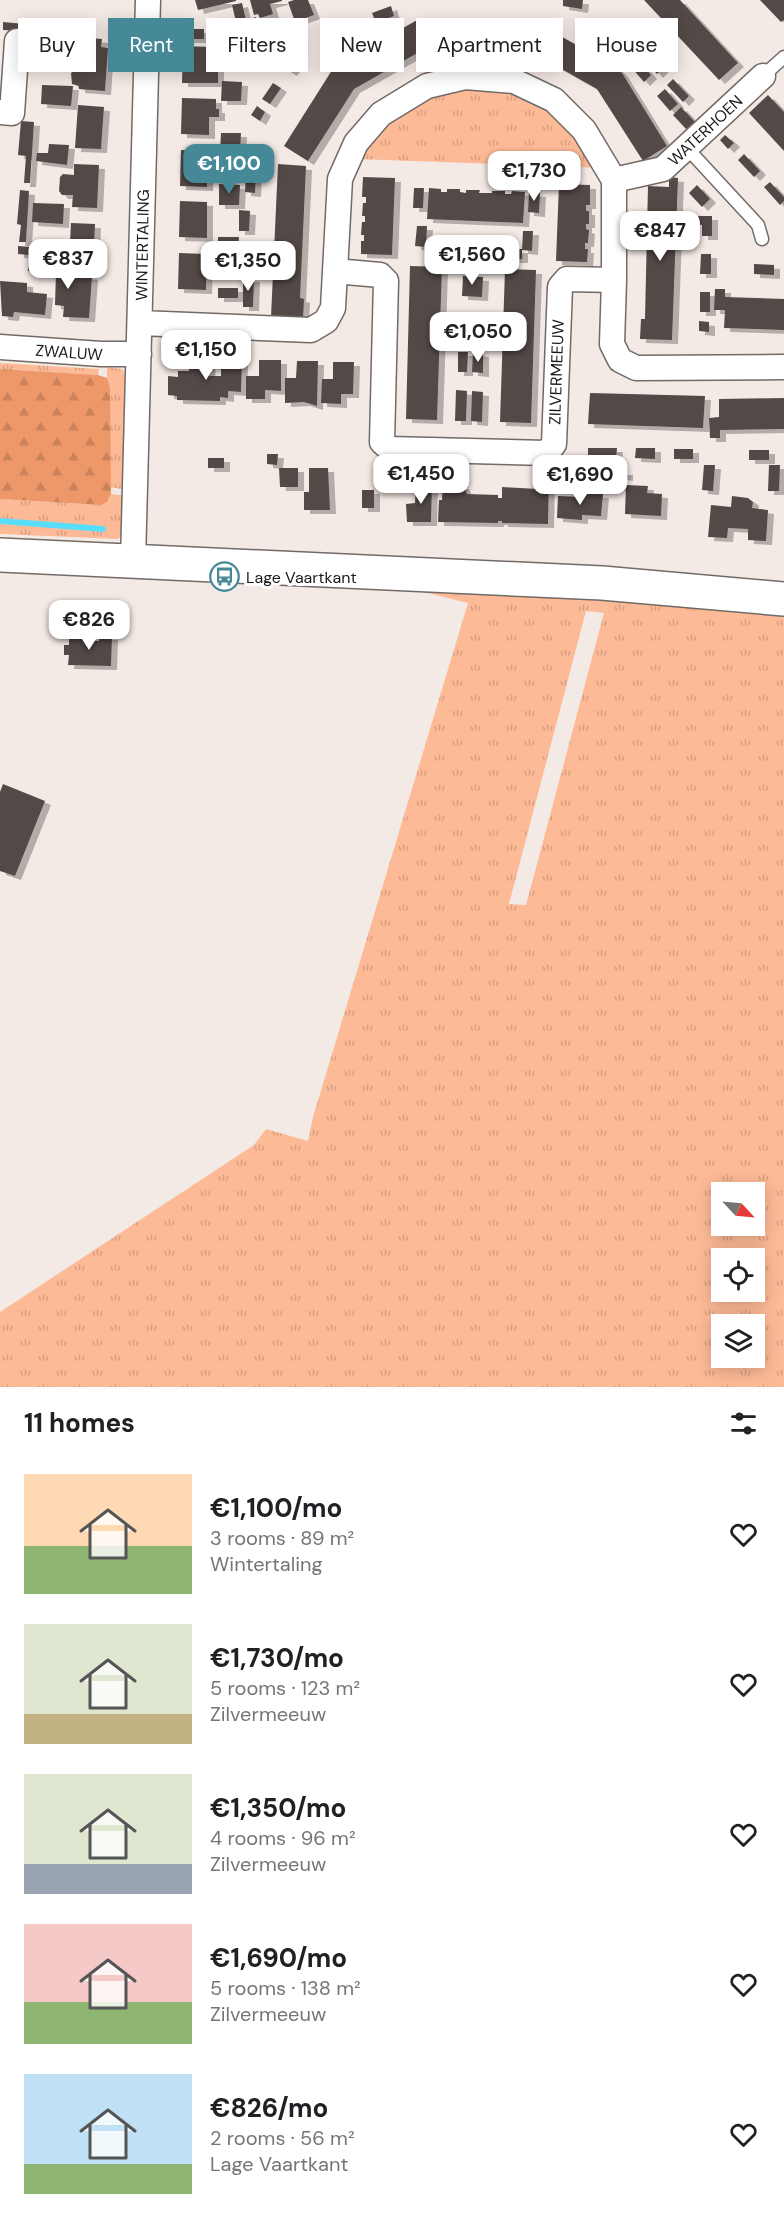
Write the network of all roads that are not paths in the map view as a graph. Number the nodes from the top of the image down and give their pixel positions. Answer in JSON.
{"nodes":[{"id":1,"x":148,"y":0,"type":"edge"},
{"id":2,"x":17,"y":41,"type":"dead end"},
{"id":3,"x":784,"y":57,"type":"edge"},
{"id":4,"x":763,"y":76,"type":"joint"},
{"id":5,"x":0,"y":112,"type":"edge"},
{"id":6,"x":686,"y":147,"type":"junction"},
{"id":7,"x":614,"y":180,"type":"junction"},
{"id":8,"x":762,"y":239,"type":"dead end"},
{"id":9,"x":335,"y":271,"type":"junction"},
{"id":10,"x":615,"y":280,"type":"junction"},
{"id":11,"x":140,"y":322,"type":"junction"},
{"id":12,"x":0,"y":347,"type":"edge"},
{"id":13,"x":139,"y":354,"type":"junction"},
{"id":14,"x":784,"y":367,"type":"edge"},
{"id":15,"x":0,"y":555,"type":"edge"},
{"id":16,"x":133,"y":561,"type":"junction"},
{"id":17,"x":784,"y":599,"type":"edge"}],
"edges":[{"from":1,"to":11,"type":"street","name":"WINTERTALING"},
{"from":2,"to":5,"type":"street"},
{"from":3,"to":4,"type":"lane","name":"WATERHOEN"},
{"from":4,"to":6,"type":"street","name":"WATERHOEN"},
{"from":6,"to":7,"type":"street","name":"WATERHOEN"},
{"from":6,"to":8,"type":"lane"},
{"from":7,"to":9,"type":"street"},
{"from":7,"to":10,"type":"street"},
{"from":9,"to":10,"type":"street","name":"ZILVERMEEUW"},
{"from":9,"to":11,"type":"street"},
{"from":10,"to":14,"type":"street"},
{"from":11,"to":13,"type":"street","name":"WINTERTALING"},
{"from":12,"to":13,"type":"street","name":"ZWALUW"},
{"from":13,"to":16,"type":"street","name":"WINTERTALING"},
{"from":15,"to":16,"type":"street"},
{"from":16,"to":17,"type":"street"}]}
